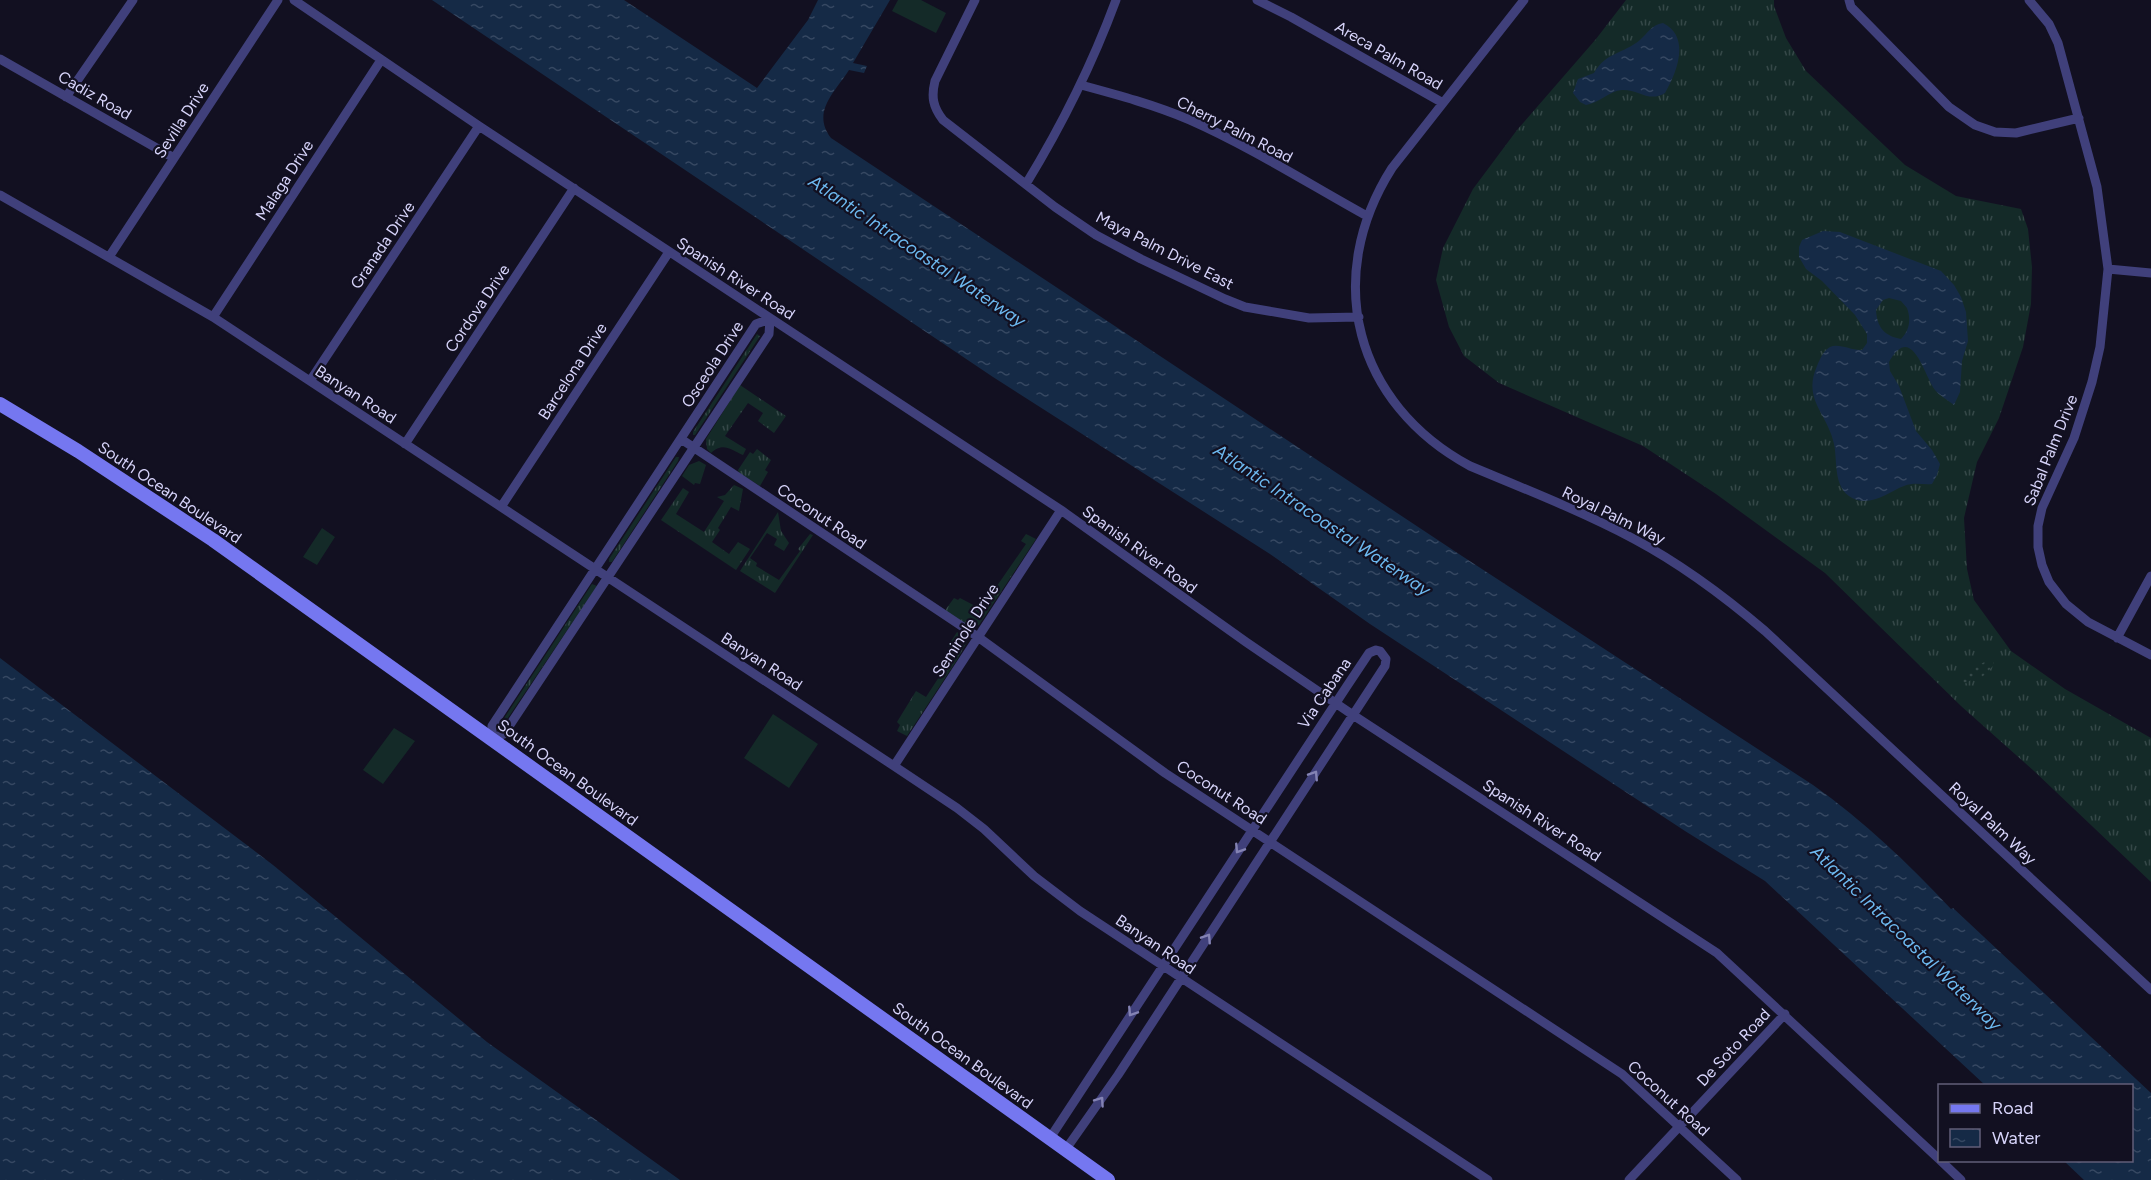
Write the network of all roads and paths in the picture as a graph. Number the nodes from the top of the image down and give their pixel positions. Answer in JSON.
{"nodes":[{"id":1,"x":133,"y":0,"type":"edge"},
{"id":2,"x":279,"y":0,"type":"edge"},
{"id":3,"x":294,"y":0,"type":"edge"},
{"id":4,"x":975,"y":0,"type":"edge"},
{"id":5,"x":1116,"y":0,"type":"edge"},
{"id":6,"x":1257,"y":0,"type":"edge"},
{"id":7,"x":1524,"y":0,"type":"edge"},
{"id":8,"x":1849,"y":0,"type":"edge"},
{"id":9,"x":2028,"y":0,"type":"edge"},
{"id":10,"x":0,"y":59,"type":"edge"},
{"id":11,"x":381,"y":60,"type":"junction"},
{"id":12,"x":1082,"y":85,"type":"junction"},
{"id":13,"x":66,"y":97,"type":"junction"},
{"id":14,"x":1443,"y":103,"type":"junction"},
{"id":15,"x":2079,"y":118,"type":"junction"},
{"id":16,"x":479,"y":126,"type":"junction"},
{"id":17,"x":174,"y":158,"type":"junction"},
{"id":18,"x":1026,"y":184,"type":"junction"},
{"id":19,"x":574,"y":188,"type":"junction"},
{"id":20,"x":0,"y":195,"type":"edge"},
{"id":21,"x":1367,"y":216,"type":"junction"},
{"id":22,"x":669,"y":252,"type":"junction"},
{"id":23,"x":109,"y":257,"type":"junction"},
{"id":24,"x":2108,"y":269,"type":"junction"},
{"id":25,"x":2151,"y":273,"type":"edge"},
{"id":26,"x":213,"y":316,"type":"junction"},
{"id":27,"x":1359,"y":317,"type":"junction"},
{"id":28,"x":770,"y":319,"type":"junction"},
{"id":29,"x":310,"y":381,"type":"junction"},
{"id":30,"x":0,"y":404,"type":"edge"},
{"id":31,"x":681,"y":440,"type":"junction"},
{"id":32,"x":405,"y":444,"type":"junction"},
{"id":33,"x":693,"y":448,"type":"junction"},
{"id":34,"x":501,"y":507,"type":"junction"},
{"id":35,"x":1061,"y":510,"type":"junction"},
{"id":36,"x":596,"y":569,"type":"junction"},
{"id":37,"x":2151,"y":576,"type":"edge"},
{"id":38,"x":608,"y":577,"type":"junction"},
{"id":39,"x":978,"y":637,"type":"junction"},
{"id":40,"x":2117,"y":638,"type":"junction"},
{"id":41,"x":2151,"y":655,"type":"edge"},
{"id":42,"x":1335,"y":703,"type":"junction"},
{"id":43,"x":1353,"y":715,"type":"junction"},
{"id":44,"x":492,"y":738,"type":"junction"},
{"id":45,"x":894,"y":766,"type":"junction"},
{"id":46,"x":1252,"y":830,"type":"junction"},
{"id":47,"x":1270,"y":842,"type":"junction"},
{"id":48,"x":1163,"y":966,"type":"junction"},
{"id":49,"x":1181,"y":978,"type":"junction"},
{"id":50,"x":2151,"y":990,"type":"edge"},
{"id":51,"x":1785,"y":1014,"type":"junction"},
{"id":52,"x":1680,"y":1126,"type":"junction"},
{"id":53,"x":1050,"y":1138,"type":"junction"},
{"id":54,"x":1066,"y":1149,"type":"junction"},
{"id":55,"x":1938,"y":1158,"type":"edge"},
{"id":56,"x":1942,"y":1162,"type":"edge"},
{"id":57,"x":1108,"y":1180,"type":"edge"},
{"id":58,"x":1488,"y":1180,"type":"edge"},
{"id":59,"x":1629,"y":1180,"type":"edge"},
{"id":60,"x":1737,"y":1180,"type":"edge"},
{"id":61,"x":1961,"y":1180,"type":"edge"}],
"edges":[{"from":1,"to":13,"type":"street"},
{"from":2,"to":17,"type":"street","name":"Sevilla Drive"},
{"from":3,"to":11,"type":"street","name":"Spanish River Road"},
{"from":4,"to":18,"type":"street","name":"Maya Palm Drive East"},
{"from":5,"to":12,"type":"street"},
{"from":6,"to":14,"type":"street","name":"Areca Palm Road"},
{"from":7,"to":14,"type":"street","name":"Royal Palm Way"},
{"from":8,"to":15,"type":"street"},
{"from":9,"to":15,"type":"street","name":"Sabal Palm Drive"},
{"from":10,"to":13,"type":"street","name":"Cadiz Road"},
{"from":11,"to":16,"type":"street","name":"Spanish River Road"},
{"from":11,"to":26,"type":"street","name":"Malaga Drive"},
{"from":12,"to":18,"type":"street"},
{"from":12,"to":21,"type":"street","name":"Cherry Palm Road"},
{"from":13,"to":17,"type":"street","name":"Cadiz Road"},
{"from":14,"to":21,"type":"street","name":"Royal Palm Way"},
{"from":15,"to":24,"type":"street","name":"Sabal Palm Drive"},
{"from":16,"to":19,"type":"street","name":"Spanish River Road"},
{"from":16,"to":29,"type":"street","name":"Granada Drive"},
{"from":17,"to":23,"type":"street","name":"Sevilla Drive"},
{"from":18,"to":27,"type":"street","name":"Maya Palm Drive East"},
{"from":19,"to":22,"type":"street","name":"Spanish River Road"},
{"from":19,"to":32,"type":"street","name":"Cordova Drive"},
{"from":20,"to":23,"type":"street","name":"Banyan Road"},
{"from":21,"to":27,"type":"street","name":"Royal Palm Way"},
{"from":22,"to":28,"type":"street","name":"Spanish River Road"},
{"from":22,"to":34,"type":"street","name":"Barcelona Drive"},
{"from":23,"to":26,"type":"street","name":"Banyan Road"},
{"from":24,"to":25,"type":"street"},
{"from":24,"to":40,"type":"street","name":"Sabal Palm Drive"},
{"from":26,"to":29,"type":"street","name":"Banyan Road"},
{"from":27,"to":50,"type":"street","name":"Royal Palm Way"},
{"from":28,"to":31,"type":"street","name":"Osceola Drive"},
{"from":28,"to":33,"type":"street","name":"Osceola Drive"},
{"from":28,"to":35,"type":"street","name":"Spanish River Road"},
{"from":29,"to":32,"type":"street","name":"Banyan Road"},
{"from":30,"to":44,"type":"main road","name":"South Ocean Boulevard"},
{"from":31,"to":33,"type":"street","name":"Coconut Road"},
{"from":31,"to":36,"type":"street","name":"Osceola Drive"},
{"from":32,"to":34,"type":"street","name":"Banyan Road"},
{"from":33,"to":38,"type":"street","name":"Osceola Drive"},
{"from":33,"to":39,"type":"street","name":"Coconut Road"},
{"from":34,"to":36,"type":"street","name":"Banyan Road"},
{"from":35,"to":39,"type":"street","name":"Seminole Drive"},
{"from":35,"to":42,"type":"street","name":"Spanish River Road"},
{"from":36,"to":38,"type":"street","name":"Banyan Road"},
{"from":36,"to":44,"type":"street","name":"Osceola Drive"},
{"from":37,"to":40,"type":"street"},
{"from":38,"to":44,"type":"street","name":"Osceola Drive"},
{"from":38,"to":45,"type":"street","name":"Banyan Road"},
{"from":39,"to":45,"type":"street","name":"Seminole Drive"},
{"from":39,"to":46,"type":"street","name":"Coconut Road"},
{"from":40,"to":41,"type":"street","name":"Sabal Palm Drive"},
{"from":42,"to":43,"type":"street","name":"Spanish River Road"},
{"from":42,"to":43,"type":"street","name":"Via Cabana"},
{"from":42,"to":46,"type":"street","name":"Via Cabana"},
{"from":47,"to":43,"type":"street","name":"Via Cabana","one_way":true},
{"from":43,"to":51,"type":"street","name":"Spanish River Road"},
{"from":44,"to":53,"type":"main road","name":"South Ocean Boulevard"},
{"from":45,"to":48,"type":"street","name":"Banyan Road"},
{"from":46,"to":47,"type":"street","name":"Coconut Road"},
{"from":46,"to":48,"type":"street","name":"Via Cabana","one_way":true},
{"from":49,"to":47,"type":"street","name":"Via Cabana","one_way":true},
{"from":47,"to":52,"type":"street","name":"Coconut Road"},
{"from":48,"to":49,"type":"street","name":"Banyan Road"},
{"from":48,"to":53,"type":"street","name":"Via Cabana","one_way":true},
{"from":54,"to":49,"type":"street","name":"Via Cabana","one_way":true},
{"from":49,"to":58,"type":"street","name":"Banyan Road"},
{"from":51,"to":52,"type":"street","name":"De Soto Road"},
{"from":51,"to":55,"type":"street","name":"Spanish River Road"},
{"from":52,"to":59,"type":"street","name":"De Soto Road"},
{"from":52,"to":60,"type":"street","name":"Coconut Road"},
{"from":53,"to":54,"type":"main road","name":"South Ocean Boulevard"},
{"from":54,"to":57,"type":"main road","name":"South Ocean Boulevard"},
{"from":56,"to":61,"type":"street","name":"Spanish River Road"}]}
